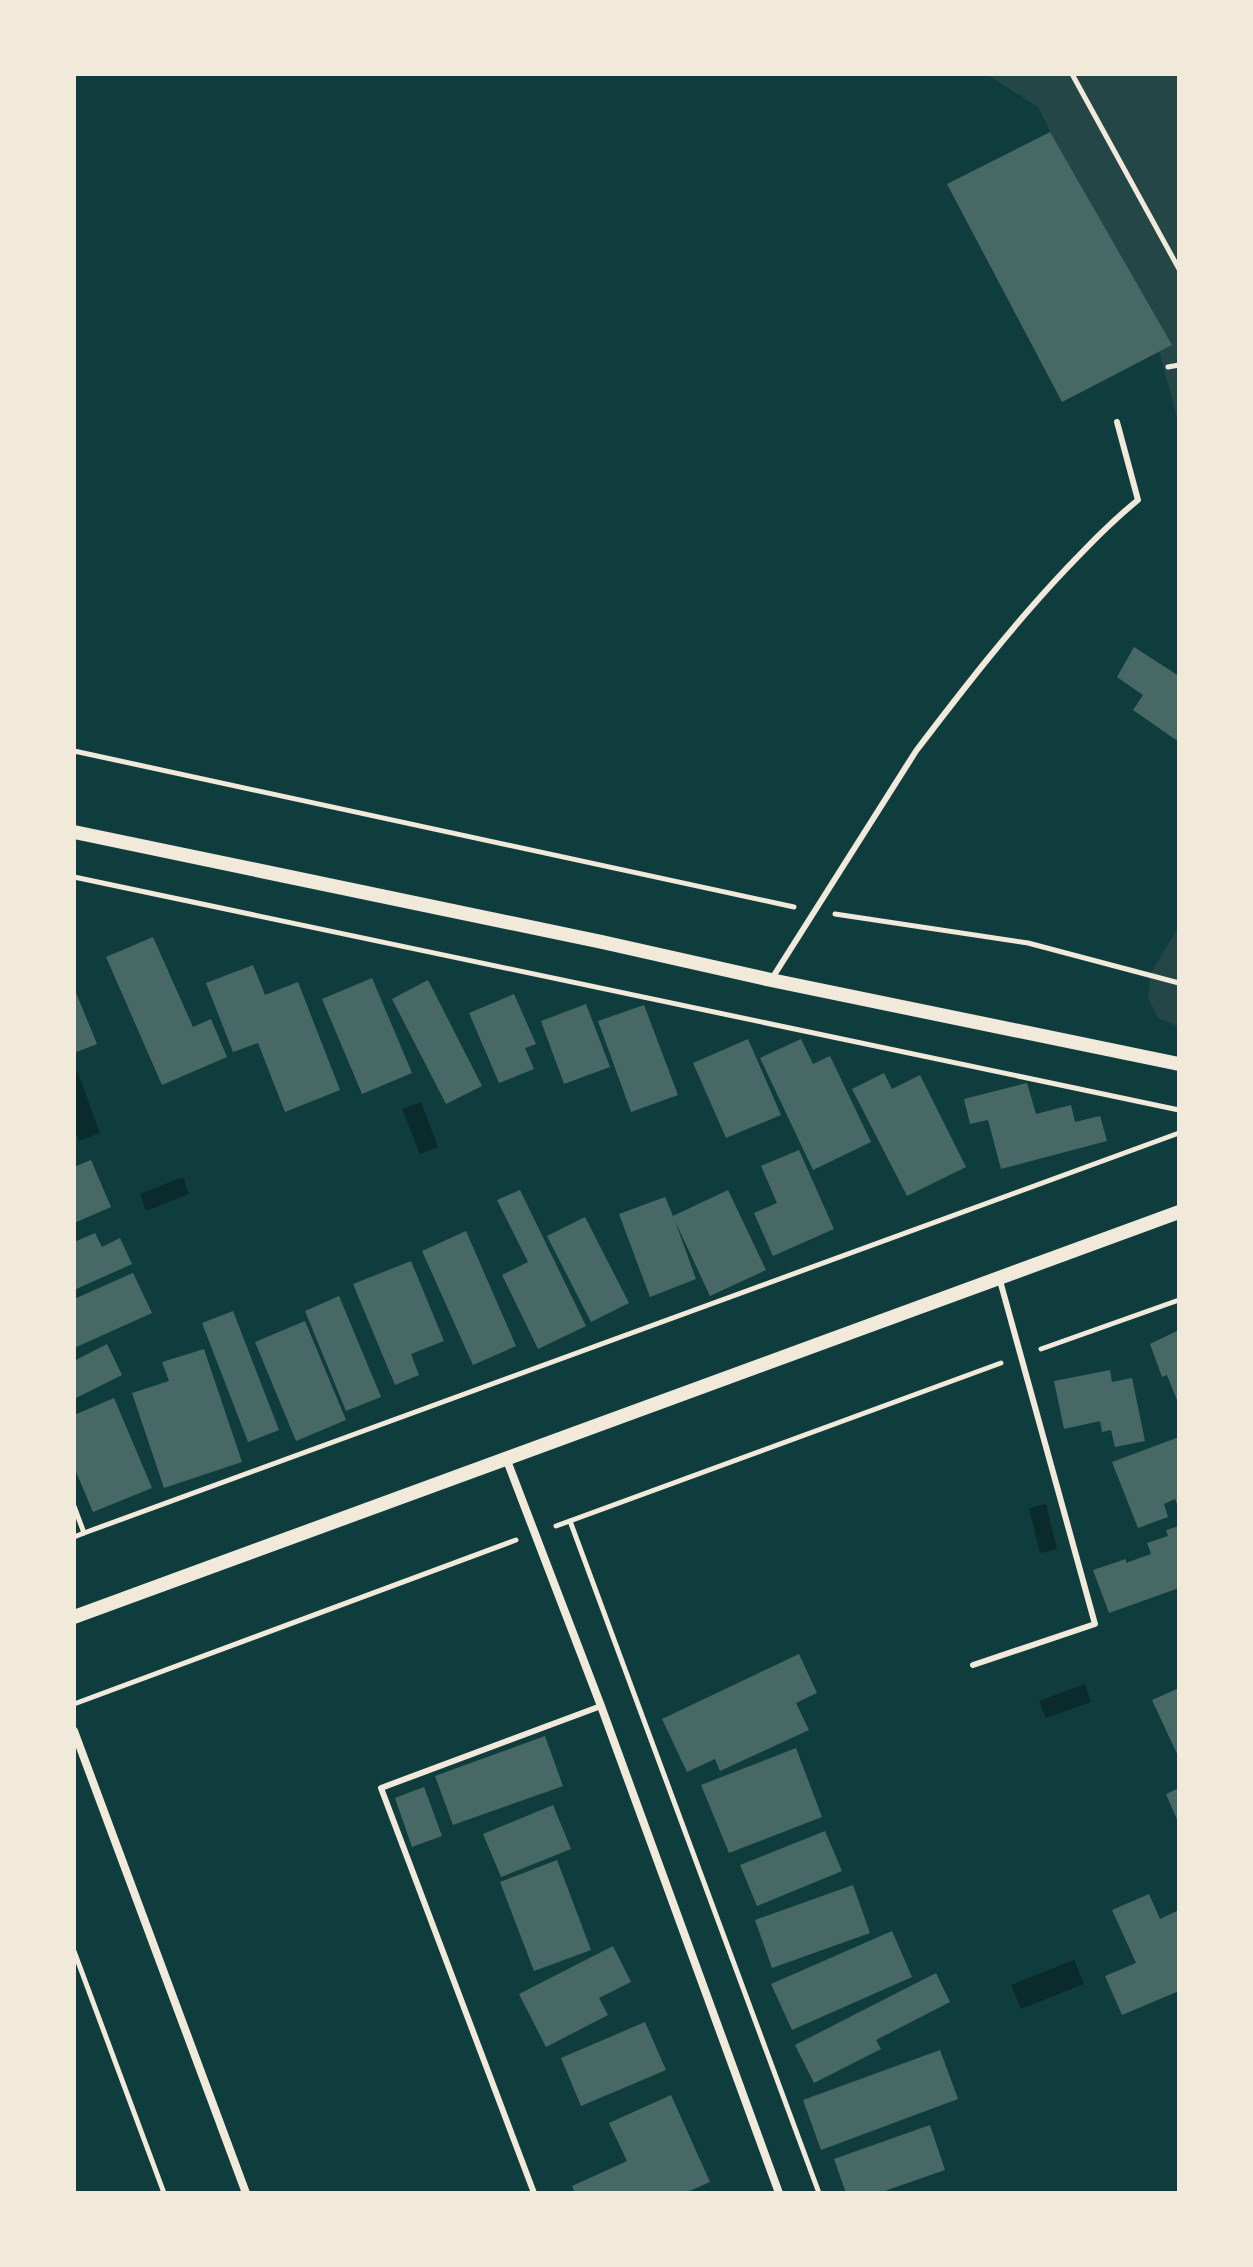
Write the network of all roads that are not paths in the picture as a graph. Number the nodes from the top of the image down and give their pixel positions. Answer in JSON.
{"nodes":[{"id":1,"x":1117,"y":422,"type":"dead end"},
{"id":2,"x":74,"y":832,"type":"edge"},
{"id":3,"x":771,"y":980,"type":"junction"},
{"id":4,"x":1179,"y":1064,"type":"edge"},
{"id":5,"x":1179,"y":1212,"type":"edge"},
{"id":6,"x":999,"y":1277,"type":"junction"},
{"id":7,"x":506,"y":1458,"type":"junction"},
{"id":8,"x":74,"y":1617,"type":"edge"},
{"id":9,"x":973,"y":1665,"type":"dead end"},
{"id":10,"x":601,"y":1706,"type":"junction"},
{"id":11,"x":74,"y":1731,"type":"edge"},
{"id":12,"x":246,"y":2193,"type":"edge"},
{"id":13,"x":534,"y":2193,"type":"edge"},
{"id":14,"x":779,"y":2193,"type":"edge"}],
"edges":[{"from":1,"to":3,"type":"lane"},
{"from":2,"to":3,"type":"street"},
{"from":3,"to":4,"type":"street"},
{"from":5,"to":6,"type":"street"},
{"from":6,"to":7,"type":"street"},
{"from":6,"to":9,"type":"lane"},
{"from":7,"to":8,"type":"street"},
{"from":7,"to":10,"type":"street"},
{"from":10,"to":13,"type":"lane"},
{"from":10,"to":14,"type":"street"},
{"from":11,"to":12,"type":"street"}]}
